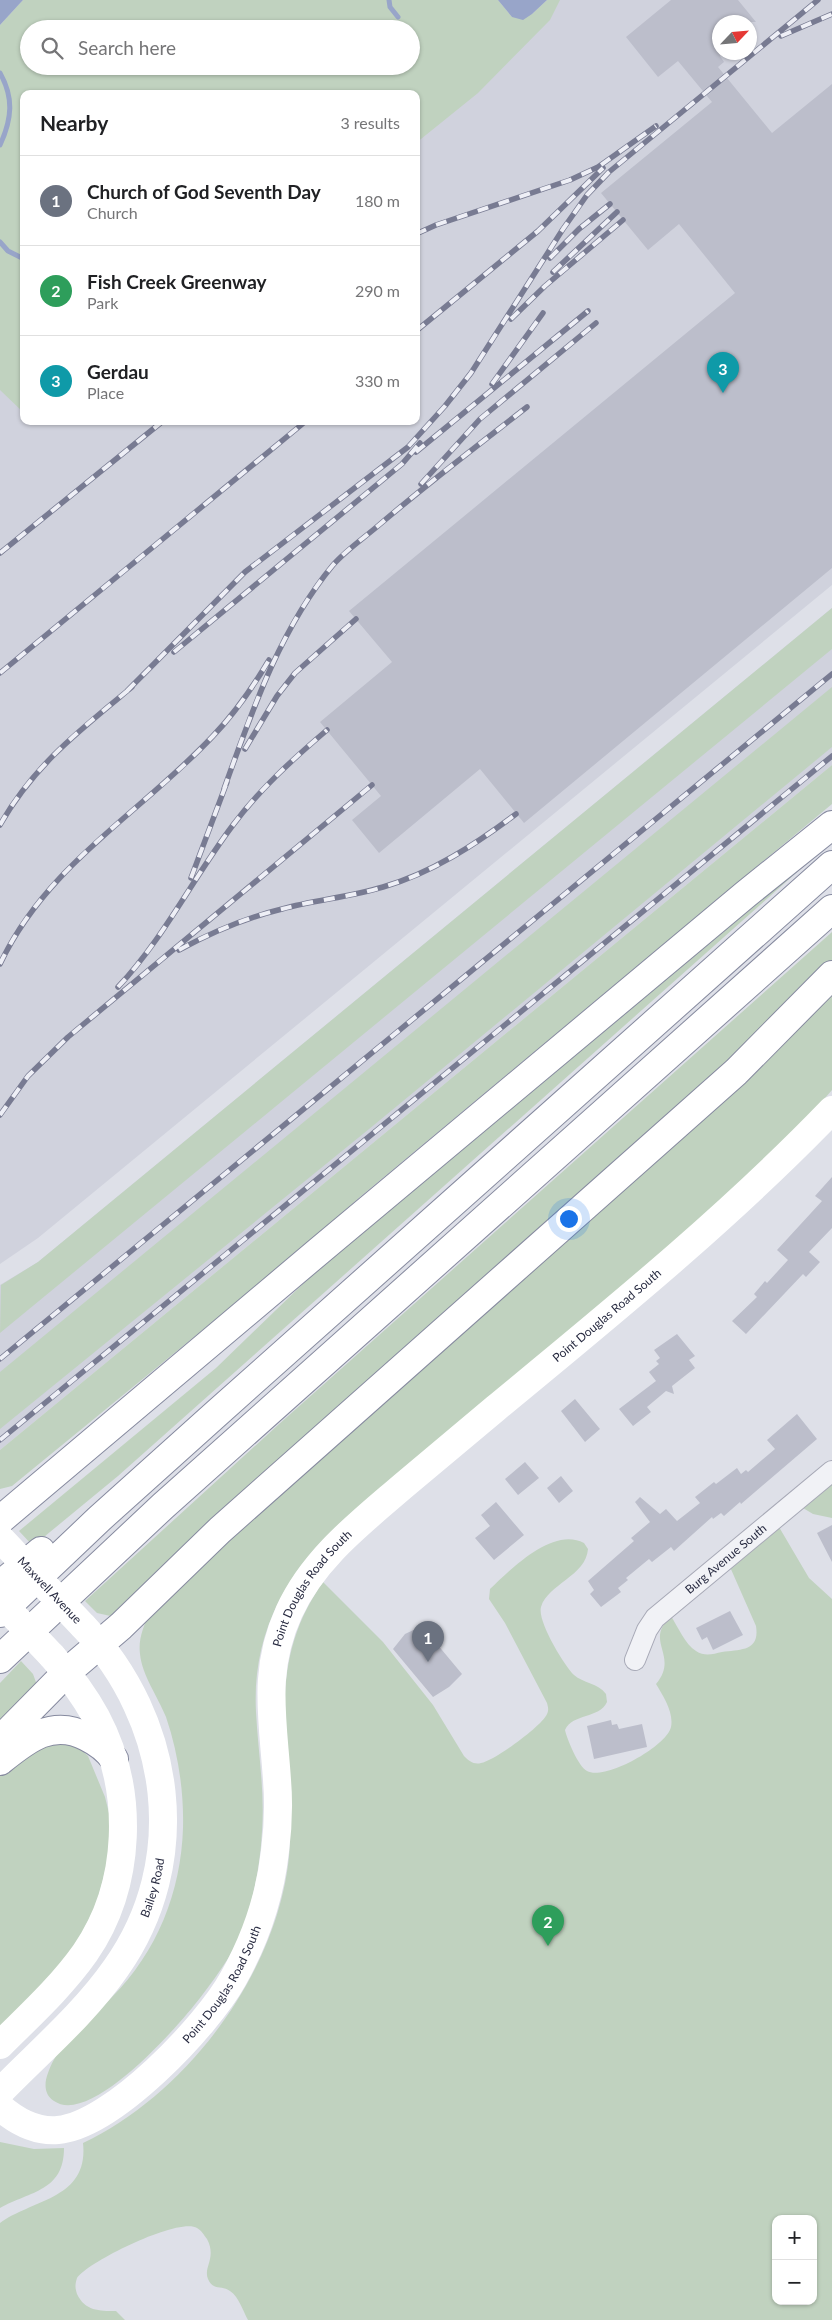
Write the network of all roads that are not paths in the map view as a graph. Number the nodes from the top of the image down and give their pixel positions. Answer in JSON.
{"nodes":[{"id":1,"x":832,"y":825,"type":"edge"},
{"id":2,"x":832,"y":865,"type":"edge"},
{"id":3,"x":832,"y":909,"type":"edge"},
{"id":4,"x":832,"y":975,"type":"edge"},
{"id":5,"x":832,"y":1110,"type":"edge"},
{"id":6,"x":217,"y":1413,"type":"junction"},
{"id":7,"x":832,"y":1471,"type":"edge"},
{"id":8,"x":0,"y":1520,"type":"edge"},
{"id":9,"x":0,"y":1538,"type":"edge"},
{"id":10,"x":0,"y":1585,"type":"edge"},
{"id":11,"x":0,"y":1600,"type":"edge"},
{"id":12,"x":0,"y":1613,"type":"edge"},
{"id":13,"x":92,"y":1635,"type":"junction"},
{"id":14,"x":0,"y":1659,"type":"edge"},
{"id":15,"x":635,"y":1660,"type":"dead end"},
{"id":16,"x":60,"y":1664,"type":"junction"},
{"id":17,"x":0,"y":1740,"type":"edge"},
{"id":18,"x":114,"y":1759,"type":"junction"},
{"id":19,"x":0,"y":1762,"type":"edge"},
{"id":20,"x":0,"y":2046,"type":"edge"},
{"id":21,"x":0,"y":2092,"type":"edge"},
{"id":22,"x":0,"y":2107,"type":"edge"}],
"edges":[{"from":1,"to":8,"type":"main road"},
{"from":2,"to":6,"type":"main road"},
{"from":3,"to":14,"type":"main road"},
{"from":4,"to":13,"type":"main road"},
{"from":5,"to":22,"type":"main road","name":"Point Douglas Road South"},
{"from":6,"to":10,"type":"main road"},
{"from":6,"to":12,"type":"main road"},
{"from":7,"to":15,"type":"street","name":"Burg Avenue South"},
{"from":9,"to":13,"type":"main road","name":"Maxwell Avenue","bridge":true},
{"from":11,"to":16,"type":"main road","bridge":true},
{"from":13,"to":16,"type":"main road"},
{"from":13,"to":21,"type":"main road","name":"Bailey Road"},
{"from":16,"to":17,"type":"main road"},
{"from":16,"to":18,"type":"main road"},
{"from":18,"to":19,"type":"main road"},
{"from":18,"to":20,"type":"main road"}]}
